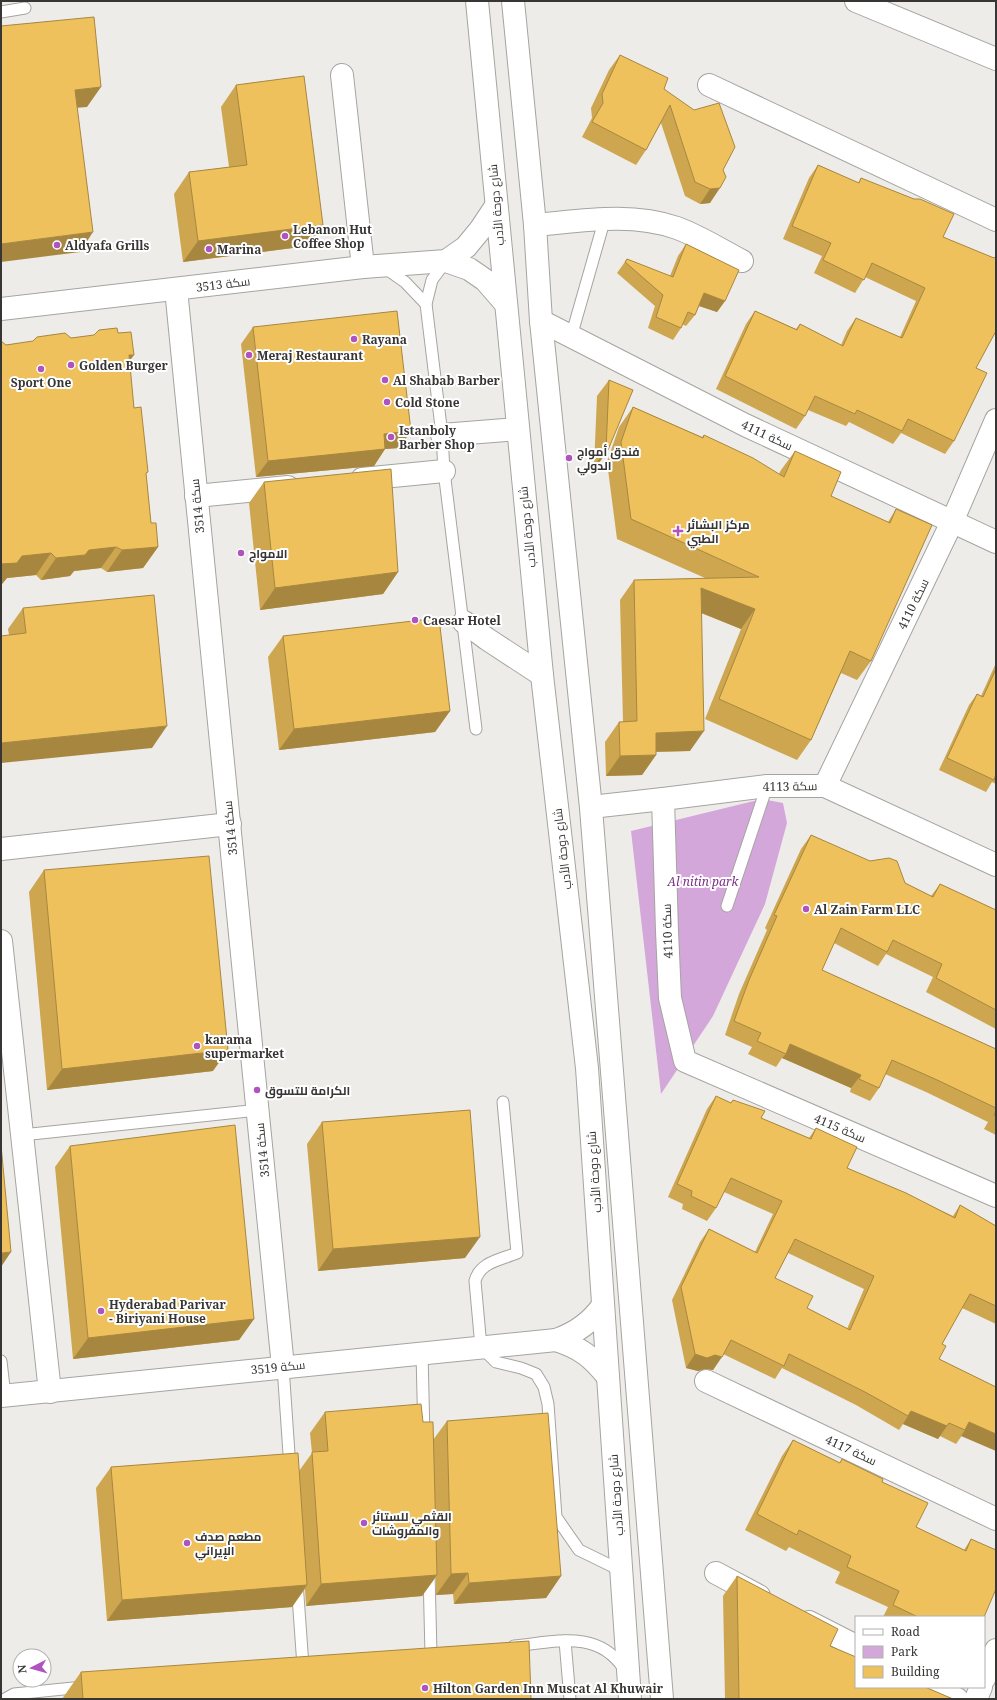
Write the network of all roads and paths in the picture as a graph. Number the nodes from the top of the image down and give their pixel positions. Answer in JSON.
{"nodes":[{"id":1,"x":477,"y":1,"type":"edge"},
{"id":2,"x":512,"y":1,"type":"edge"},
{"id":3,"x":856,"y":1,"type":"edge"},
{"id":4,"x":25,"y":8,"type":"dead end"},
{"id":5,"x":1,"y":12,"type":"edge"},
{"id":6,"x":996,"y":59,"type":"edge"},
{"id":7,"x":342,"y":75,"type":"dead end"},
{"id":8,"x":709,"y":85,"type":"dead end"},
{"id":9,"x":496,"y":206,"type":"junction"},
{"id":10,"x":605,"y":218,"type":"junction"},
{"id":11,"x":996,"y":220,"type":"edge"},
{"id":12,"x":535,"y":226,"type":"junction"},
{"id":13,"x":446,"y":261,"type":"junction"},
{"id":14,"x":742,"y":261,"type":"dead end"},
{"id":15,"x":373,"y":267,"type":"junction"},
{"id":16,"x":176,"y":289,"type":"junction"},
{"id":17,"x":505,"y":303,"type":"junction"},
{"id":18,"x":426,"y":304,"type":"junction"},
{"id":19,"x":1,"y":309,"type":"edge"},
{"id":20,"x":541,"y":321,"type":"junction"},
{"id":21,"x":571,"y":337,"type":"junction"},
{"id":22,"x":996,"y":420,"type":"edge"},
{"id":23,"x":518,"y":429,"type":"junction"},
{"id":24,"x":442,"y":435,"type":"junction"},
{"id":25,"x":444,"y":471,"type":"junction"},
{"id":26,"x":343,"y":481,"type":"edge"},
{"id":27,"x":305,"y":485,"type":"edge"},
{"id":28,"x":196,"y":496,"type":"junction"},
{"id":29,"x":952,"y":522,"type":"junction"},
{"id":30,"x":996,"y":542,"type":"edge"},
{"id":31,"x":464,"y":622,"type":"junction"},
{"id":32,"x":542,"y":675,"type":"junction"},
{"id":33,"x":476,"y":729,"type":"dead end"},
{"id":34,"x":767,"y":786,"type":"junction"},
{"id":35,"x":825,"y":786,"type":"junction"},
{"id":36,"x":664,"y":799,"type":"junction"},
{"id":37,"x":591,"y":807,"type":"junction"},
{"id":38,"x":230,"y":824,"type":"junction"},
{"id":39,"x":1,"y":849,"type":"edge"},
{"id":40,"x":996,"y":865,"type":"edge"},
{"id":41,"x":727,"y":906,"type":"dead end"},
{"id":42,"x":1,"y":941,"type":"edge"},
{"id":43,"x":685,"y":1061,"type":"joint"},
{"id":44,"x":503,"y":1102,"type":"dead end"},
{"id":45,"x":258,"y":1110,"type":"junction"},
{"id":46,"x":22,"y":1135,"type":"junction"},
{"id":47,"x":996,"y":1196,"type":"edge"},
{"id":48,"x":603,"y":1304,"type":"junction"},
{"id":49,"x":556,"y":1340,"type":"junction"},
{"id":50,"x":481,"y":1347,"type":"junction"},
{"id":51,"x":422,"y":1353,"type":"junction"},
{"id":52,"x":1,"y":1361,"type":"edge"},
{"id":53,"x":283,"y":1367,"type":"junction"},
{"id":54,"x":608,"y":1377,"type":"junction"},
{"id":55,"x":706,"y":1382,"type":"dead end"},
{"id":56,"x":50,"y":1392,"type":"junction"},
{"id":57,"x":3,"y":1396,"type":"edge"},
{"id":58,"x":425,"y":1448,"type":"edge"},
{"id":59,"x":290,"y":1477,"type":"edge"},
{"id":60,"x":996,"y":1519,"type":"edge"},
{"id":61,"x":428,"y":1559,"type":"edge"},
{"id":62,"x":297,"y":1571,"type":"edge"},
{"id":63,"x":622,"y":1571,"type":"junction"},
{"id":64,"x":716,"y":1573,"type":"dead end"},
{"id":65,"x":565,"y":1641,"type":"junction"},
{"id":66,"x":855,"y":1645,"type":"edge"},
{"id":67,"x":502,"y":1647,"type":"edge"},
{"id":68,"x":996,"y":1650,"type":"edge"},
{"id":69,"x":431,"y":1654,"type":"edge"},
{"id":70,"x":303,"y":1666,"type":"edge"},
{"id":71,"x":628,"y":1675,"type":"junction"},
{"id":72,"x":985,"y":1677,"type":"edge"},
{"id":73,"x":94,"y":1686,"type":"edge"},
{"id":74,"x":936,"y":1688,"type":"edge"},
{"id":75,"x":981,"y":1688,"type":"edge"},
{"id":76,"x":32,"y":1696,"type":"edge"},
{"id":77,"x":5,"y":1699,"type":"edge"},
{"id":78,"x":570,"y":1699,"type":"edge"},
{"id":79,"x":630,"y":1699,"type":"edge"},
{"id":80,"x":662,"y":1699,"type":"edge"},
{"id":81,"x":957,"y":1699,"type":"edge"},
{"id":82,"x":976,"y":1699,"type":"edge"}],
"edges":[{"from":1,"to":9,"type":"street","name":"شارع دوحة الأدب"},
{"from":2,"to":12,"type":"street"},
{"from":3,"to":6,"type":"street"},
{"from":4,"to":5,"type":"lane"},
{"from":7,"to":15,"type":"street"},
{"from":8,"to":11,"type":"street"},
{"from":9,"to":13,"type":"street","name":"سكة 3513"},
{"from":9,"to":17,"type":"street","name":"شارع دوحة الأدب"},
{"from":10,"to":12,"type":"street"},
{"from":10,"to":14,"type":"street"},
{"from":10,"to":21,"type":"lane"},
{"from":12,"to":20,"type":"street"},
{"from":13,"to":15,"type":"street","name":"سكة 3513"},
{"from":13,"to":17,"type":"street","name":"سكة 3513"},
{"from":13,"to":18,"type":"lane"},
{"from":15,"to":16,"type":"street","name":"سكة 3513"},
{"from":15,"to":18,"type":"lane"},
{"from":16,"to":19,"type":"street","name":"سكة 3513"},
{"from":16,"to":28,"type":"street","name":"سكة 3514"},
{"from":17,"to":23,"type":"street","name":"شارع دوحة الأدب"},
{"from":18,"to":24,"type":"lane"},
{"from":20,"to":21,"type":"street","name":"سكة 4111"},
{"from":20,"to":37,"type":"street"},
{"from":21,"to":29,"type":"street","name":"سكة 4111"},
{"from":22,"to":29,"type":"street","name":"سكة 4110"},
{"from":23,"to":24,"type":"street"},
{"from":23,"to":32,"type":"street","name":"شارع دوحة الأدب"},
{"from":24,"to":25,"type":"lane"},
{"from":25,"to":26,"type":"street"},
{"from":25,"to":31,"type":"lane"},
{"from":27,"to":28,"type":"street"},
{"from":28,"to":38,"type":"street","name":"سكة 3514"},
{"from":29,"to":30,"type":"street","name":"سكة 4111"},
{"from":29,"to":35,"type":"street","name":"سكة 4110"},
{"from":31,"to":32,"type":"street"},
{"from":31,"to":33,"type":"lane"},
{"from":32,"to":48,"type":"street","name":"شارع دوحة الأدب"},
{"from":34,"to":35,"type":"street","name":"سكة 4113"},
{"from":34,"to":36,"type":"street","name":"سكة 4113"},
{"from":34,"to":41,"type":"lane"},
{"from":35,"to":40,"type":"street","name":"سكة 4113"},
{"from":36,"to":37,"type":"street","name":"سكة 4113"},
{"from":36,"to":43,"type":"street","name":"سكة 4110"},
{"from":37,"to":80,"type":"street"},
{"from":38,"to":39,"type":"street"},
{"from":38,"to":45,"type":"street","name":"سكة 3514"},
{"from":42,"to":46,"type":"street"},
{"from":43,"to":47,"type":"street","name":"سكة 4115"},
{"from":44,"to":50,"type":"lane"},
{"from":45,"to":46,"type":"lane"},
{"from":45,"to":53,"type":"street","name":"سكة 3514"},
{"from":46,"to":56,"type":"street"},
{"from":48,"to":49,"type":"street","name":"سكة 3519"},
{"from":48,"to":54,"type":"street","name":"شارع دوحة الأدب"},
{"from":49,"to":50,"type":"street","name":"سكة 3519"},
{"from":49,"to":54,"type":"street","name":"سكة 3519"},
{"from":50,"to":51,"type":"street","name":"سكة 3519"},
{"from":50,"to":63,"type":"lane"},
{"from":51,"to":53,"type":"street","name":"سكة 3519"},
{"from":51,"to":58,"type":"lane"},
{"from":52,"to":57,"type":"lane"},
{"from":53,"to":56,"type":"street","name":"سكة 3519"},
{"from":53,"to":59,"type":"lane"},
{"from":54,"to":63,"type":"street","name":"شارع دوحة الأدب"},
{"from":55,"to":60,"type":"street","name":"سكة 4117"},
{"from":56,"to":57,"type":"street","name":"سكة 3519"},
{"from":61,"to":69,"type":"lane"},
{"from":62,"to":70,"type":"lane"},
{"from":63,"to":71,"type":"street","name":"شارع دوحة الأدب"},
{"from":64,"to":66,"type":"street"},
{"from":65,"to":67,"type":"lane"},
{"from":65,"to":71,"type":"lane"},
{"from":65,"to":78,"type":"lane"},
{"from":68,"to":72,"type":"street"},
{"from":71,"to":79,"type":"street","name":"شارع دوحة الأدب"},
{"from":73,"to":76,"type":"lane"},
{"from":74,"to":81,"type":"street"},
{"from":75,"to":82,"type":"street"},
{"from":76,"to":77,"type":"lane"}]}
